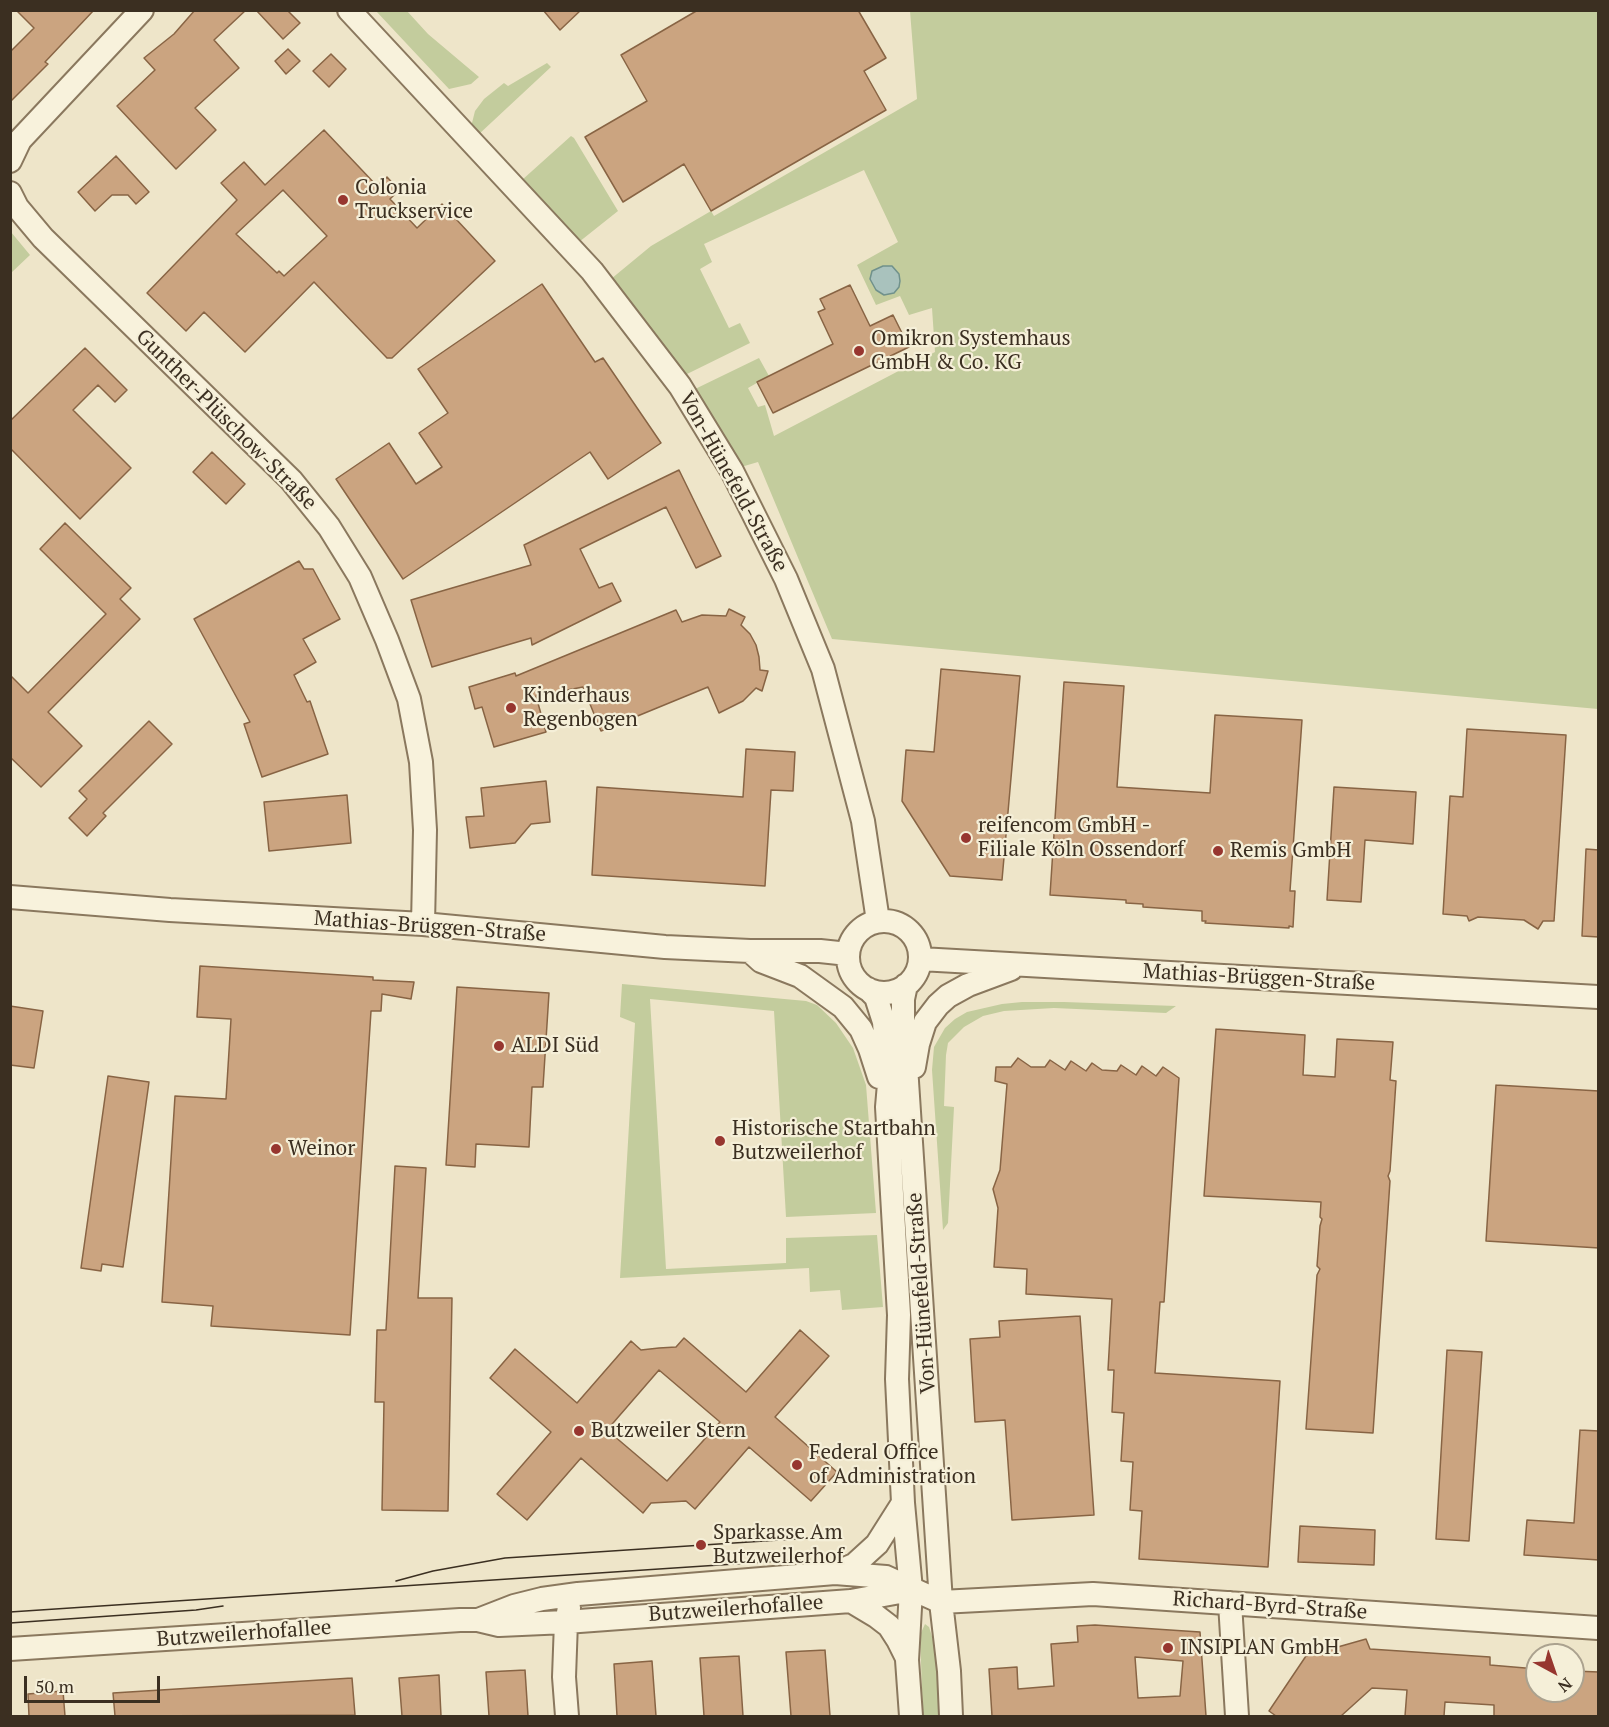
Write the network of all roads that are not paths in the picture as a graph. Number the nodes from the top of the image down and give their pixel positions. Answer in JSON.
{"nodes":[{"id":1,"x":142,"y":10,"type":"edge"},
{"id":2,"x":349,"y":10,"type":"edge"},
{"id":3,"x":10,"y":161,"type":"edge"},
{"id":4,"x":10,"y":193,"type":"edge"},
{"id":5,"x":10,"y":897,"type":"edge"},
{"id":6,"x":878,"y":921,"type":"junction"},
{"id":7,"x":423,"y":924,"type":"junction"},
{"id":8,"x":750,"y":951,"type":"junction"},
{"id":9,"x":848,"y":954,"type":"junction"},
{"id":10,"x":920,"y":959,"type":"junction"},
{"id":11,"x":1030,"y":966,"type":"junction"},
{"id":12,"x":906,"y":985,"type":"junction"},
{"id":13,"x":868,"y":989,"type":"junction"},
{"id":14,"x":1599,"y":997,"type":"edge"},
{"id":15,"x":887,"y":1107,"type":"junction"},
{"id":16,"x":910,"y":1129,"type":"junction"},
{"id":17,"x":903,"y":1503,"type":"junction"},
{"id":18,"x":835,"y":1573,"type":"junction"},
{"id":19,"x":911,"y":1590,"type":"junction"},
{"id":20,"x":578,"y":1594,"type":"junction"},
{"id":21,"x":851,"y":1601,"type":"junction"},
{"id":22,"x":941,"y":1602,"type":"junction"},
{"id":23,"x":1230,"y":1603,"type":"junction"},
{"id":24,"x":478,"y":1620,"type":"junction"},
{"id":25,"x":566,"y":1622,"type":"junction"},
{"id":26,"x":1599,"y":1628,"type":"edge"},
{"id":27,"x":10,"y":1649,"type":"edge"},
{"id":28,"x":907,"y":1660,"type":"junction"},
{"id":29,"x":567,"y":1716,"type":"edge"},
{"id":30,"x":911,"y":1716,"type":"edge"},
{"id":31,"x":951,"y":1716,"type":"edge"},
{"id":32,"x":1237,"y":1716,"type":"edge"}],
"edges":[{"from":1,"to":3,"type":"street"},
{"from":2,"to":6,"type":"street","name":"Von-Hünefeld-Straße"},
{"from":4,"to":7,"type":"street","name":"Gunther-Plüschow-Straße"},
{"from":5,"to":7,"type":"street","name":"Mathias-Brüggen-Straße"},
{"from":6,"to":9,"type":"street"},
{"from":6,"to":10,"type":"street"},
{"from":7,"to":8,"type":"street","name":"Mathias-Brüggen-Straße"},
{"from":8,"to":9,"type":"street","name":"Mathias-Brüggen-Straße"},
{"from":8,"to":15,"type":"street"},
{"from":9,"to":13,"type":"street"},
{"from":10,"to":11,"type":"street","name":"Mathias-Brüggen-Straße"},
{"from":10,"to":12,"type":"street"},
{"from":11,"to":14,"type":"street","name":"Mathias-Brüggen-Straße"},
{"from":11,"to":16,"type":"street"},
{"from":12,"to":13,"type":"street"},
{"from":12,"to":16,"type":"street","name":"Von-Hünefeld-Straße"},
{"from":13,"to":15,"type":"street","name":"Von-Hünefeld-Straße"},
{"from":15,"to":17,"type":"street","name":"Von-Hünefeld-Straße"},
{"from":16,"to":22,"type":"street","name":"Von-Hünefeld-Straße"},
{"from":17,"to":18,"type":"street","name":"Butzweilerhofallee"},
{"from":17,"to":19,"type":"street","name":"Von-Hünefeld-Straße"},
{"from":18,"to":19,"type":"street","name":"Butzweilerhofallee"},
{"from":18,"to":20,"type":"street","name":"Butzweilerhofallee"},
{"from":19,"to":21,"type":"street","name":"Butzweilerhofallee"},
{"from":19,"to":22,"type":"street"},
{"from":19,"to":28,"type":"street","name":"Von-Hünefeld-Straße"},
{"from":20,"to":24,"type":"street","name":"Butzweilerhofallee"},
{"from":20,"to":25,"type":"street"},
{"from":21,"to":25,"type":"street","name":"Butzweilerhofallee"},
{"from":21,"to":28,"type":"street","name":"Butzweilerhofallee"},
{"from":22,"to":23,"type":"street","name":"Richard-Byrd-Straße"},
{"from":22,"to":31,"type":"street","name":"Von-Hünefeld-Straße"},
{"from":23,"to":26,"type":"street","name":"Richard-Byrd-Straße"},
{"from":23,"to":32,"type":"street"},
{"from":24,"to":25,"type":"street","name":"Butzweilerhofallee"},
{"from":24,"to":27,"type":"street","name":"Butzweilerhofallee"},
{"from":25,"to":29,"type":"street"},
{"from":28,"to":30,"type":"street","name":"Von-Hünefeld-Straße"}]}
